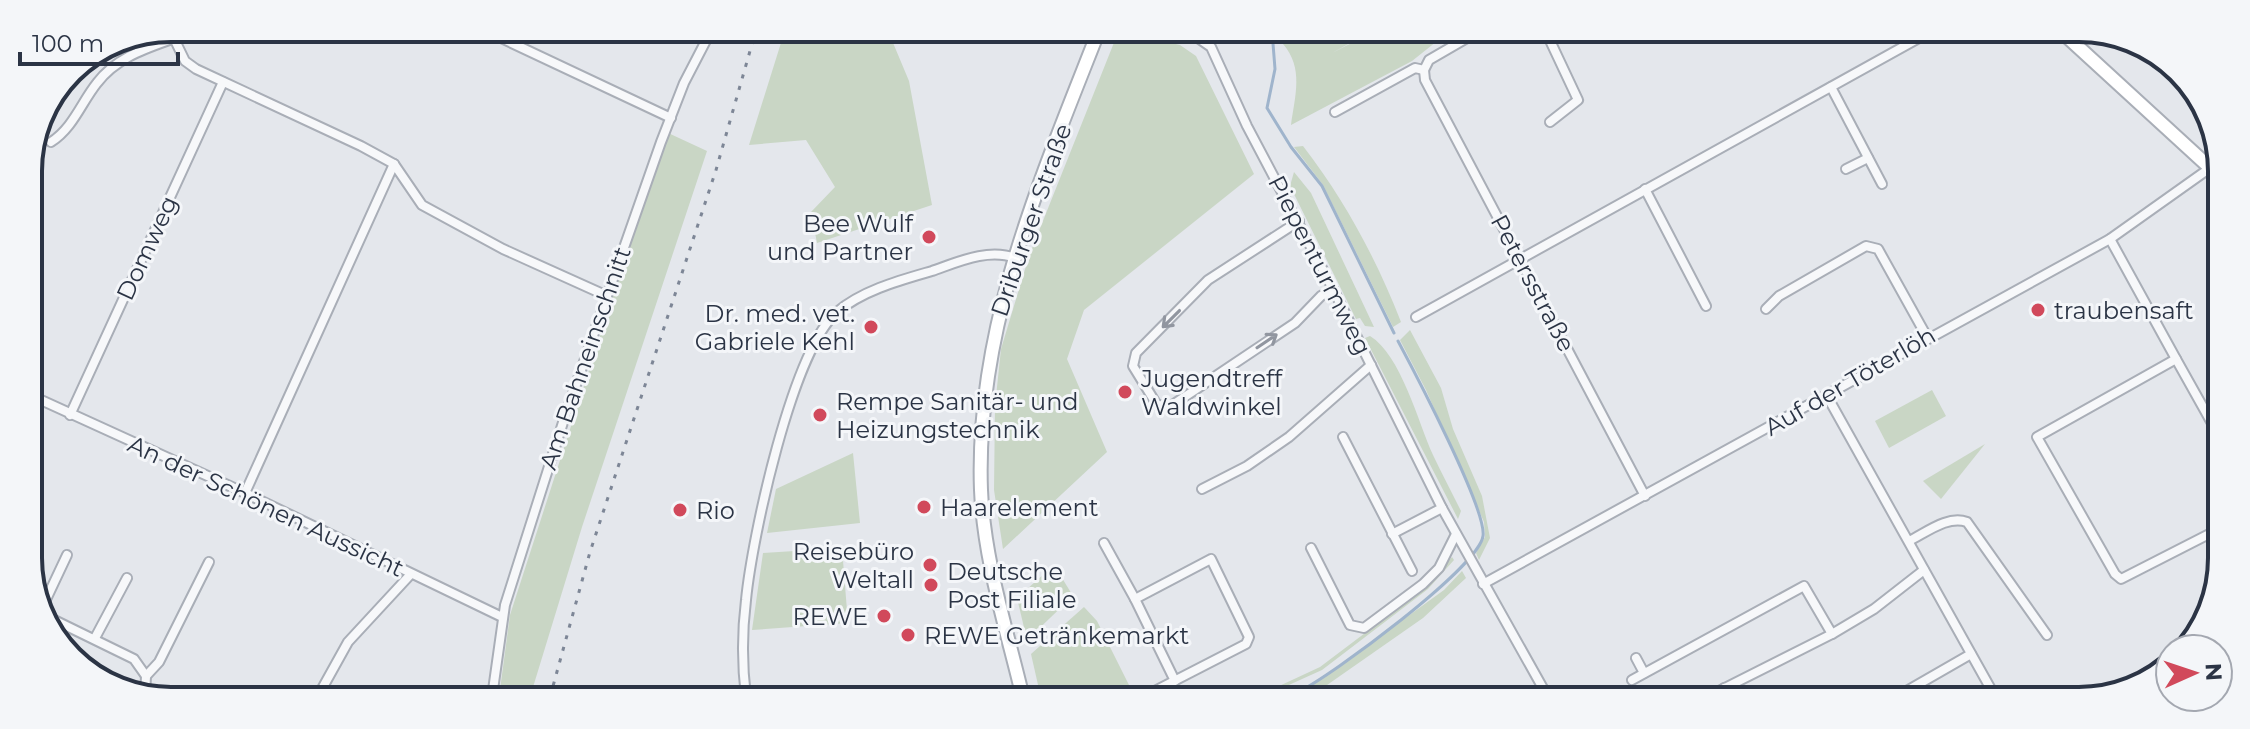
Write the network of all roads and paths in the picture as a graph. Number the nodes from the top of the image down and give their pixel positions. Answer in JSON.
{"nodes":[{"id":1,"x":174,"y":42,"type":"edge"},
{"id":2,"x":510,"y":42,"type":"edge"},
{"id":3,"x":706,"y":42,"type":"edge"},
{"id":4,"x":1095,"y":42,"type":"edge"},
{"id":5,"x":1204,"y":42,"type":"edge"},
{"id":6,"x":1460,"y":42,"type":"edge"},
{"id":7,"x":1551,"y":42,"type":"edge"},
{"id":8,"x":1912,"y":42,"type":"edge"},
{"id":9,"x":2073,"y":42,"type":"edge"},
{"id":10,"x":162,"y":43,"type":"edge"},
{"id":11,"x":1424,"y":70,"type":"junction"},
{"id":12,"x":223,"y":82,"type":"junction"},
{"id":13,"x":1831,"y":87,"type":"junction"},
{"id":14,"x":1335,"y":112,"type":"dead end"},
{"id":15,"x":671,"y":118,"type":"junction"},
{"id":16,"x":1550,"y":122,"type":"dead end"},
{"id":17,"x":51,"y":142,"type":"dead end"},
{"id":18,"x":1868,"y":158,"type":"junction"},
{"id":19,"x":394,"y":164,"type":"junction"},
{"id":20,"x":2208,"y":165,"type":"edge"},
{"id":21,"x":1846,"y":169,"type":"dead end"},
{"id":22,"x":2208,"y":176,"type":"edge"},
{"id":23,"x":1882,"y":184,"type":"dead end"},
{"id":24,"x":1645,"y":189,"type":"junction"},
{"id":25,"x":1299,"y":221,"type":"junction"},
{"id":26,"x":2110,"y":239,"type":"junction"},
{"id":27,"x":1015,"y":258,"type":"junction"},
{"id":28,"x":1521,"y":259,"type":"junction"},
{"id":29,"x":1333,"y":289,"type":"junction"},
{"id":30,"x":605,"y":295,"type":"junction"},
{"id":31,"x":1706,"y":306,"type":"dead end"},
{"id":32,"x":1766,"y":309,"type":"dead end"},
{"id":33,"x":1416,"y":317,"type":"dead end"},
{"id":34,"x":1927,"y":337,"type":"junction"},
{"id":35,"x":2176,"y":359,"type":"junction"},
{"id":36,"x":1371,"y":365,"type":"junction"},
{"id":37,"x":1827,"y":396,"type":"junction"},
{"id":38,"x":42,"y":401,"type":"edge"},
{"id":39,"x":70,"y":415,"type":"junction"},
{"id":40,"x":2208,"y":416,"type":"edge"},
{"id":41,"x":1343,"y":437,"type":"dead end"},
{"id":42,"x":1202,"y":489,"type":"dead end"},
{"id":43,"x":245,"y":493,"type":"junction"},
{"id":44,"x":1645,"y":496,"type":"junction"},
{"id":45,"x":1442,"y":508,"type":"junction"},
{"id":46,"x":1392,"y":534,"type":"junction"},
{"id":47,"x":2208,"y":535,"type":"edge"},
{"id":48,"x":1458,"y":538,"type":"junction"},
{"id":49,"x":1909,"y":541,"type":"junction"},
{"id":50,"x":1104,"y":543,"type":"dead end"},
{"id":51,"x":1311,"y":548,"type":"dead end"},
{"id":52,"x":67,"y":555,"type":"dead end"},
{"id":53,"x":209,"y":562,"type":"dead end"},
{"id":54,"x":1924,"y":570,"type":"junction"},
{"id":55,"x":1412,"y":571,"type":"dead end"},
{"id":56,"x":410,"y":575,"type":"junction"},
{"id":57,"x":127,"y":578,"type":"dead end"},
{"id":58,"x":1814,"y":581,"type":"dead end"},
{"id":59,"x":1483,"y":584,"type":"junction"},
{"id":60,"x":1804,"y":586,"type":"junction"},
{"id":61,"x":48,"y":595,"type":"edge"},
{"id":62,"x":1135,"y":599,"type":"junction"},
{"id":63,"x":502,"y":617,"type":"junction"},
{"id":64,"x":59,"y":622,"type":"edge"},
{"id":65,"x":1832,"y":634,"type":"junction"},
{"id":66,"x":2047,"y":635,"type":"dead end"},
{"id":67,"x":95,"y":638,"type":"junction"},
{"id":68,"x":1971,"y":654,"type":"junction"},
{"id":69,"x":1636,"y":658,"type":"dead end"},
{"id":70,"x":1644,"y":673,"type":"junction"},
{"id":71,"x":146,"y":676,"type":"junction"},
{"id":72,"x":1632,"y":680,"type":"dead end"},
{"id":73,"x":1175,"y":681,"type":"junction"},
{"id":74,"x":146,"y":684,"type":"edge"},
{"id":75,"x":323,"y":687,"type":"edge"},
{"id":76,"x":493,"y":687,"type":"edge"},
{"id":77,"x":746,"y":687,"type":"edge"},
{"id":78,"x":1020,"y":687,"type":"edge"},
{"id":79,"x":1163,"y":687,"type":"edge"},
{"id":80,"x":1542,"y":687,"type":"edge"},
{"id":81,"x":1726,"y":687,"type":"edge"},
{"id":82,"x":1914,"y":687,"type":"edge"},
{"id":83,"x":1990,"y":687,"type":"edge"}],
"edges":[{"from":1,"to":12,"type":"street"},
{"from":2,"to":15,"type":"street"},
{"from":3,"to":15,"type":"street","name":"Am Bahneinschnitt"},
{"from":4,"to":27,"type":"main road","name":"Driburger Straße"},
{"from":5,"to":25,"type":"street","name":"Piepenturmweg"},
{"from":6,"to":11,"type":"street"},
{"from":7,"to":16,"type":"street"},
{"from":8,"to":13,"type":"street"},
{"from":9,"to":20,"type":"main road"},
{"from":10,"to":17,"type":"street"},
{"from":11,"to":14,"type":"street"},
{"from":11,"to":28,"type":"street","name":"Petersstraße"},
{"from":12,"to":19,"type":"street"},
{"from":12,"to":39,"type":"street","name":"Domweg"},
{"from":13,"to":18,"type":"street"},
{"from":13,"to":24,"type":"street"},
{"from":15,"to":30,"type":"street","name":"Am Bahneinschnitt"},
{"from":18,"to":21,"type":"street"},
{"from":18,"to":23,"type":"street"},
{"from":19,"to":30,"type":"street"},
{"from":19,"to":43,"type":"street"},
{"from":22,"to":26,"type":"street","name":"Auf der Töterlöh"},
{"from":24,"to":28,"type":"street"},
{"from":24,"to":31,"type":"street"},
{"from":25,"to":29,"type":"street","name":"Piepenturmweg"},
{"from":25,"to":29,"type":"street","one_way":true},
{"from":26,"to":34,"type":"street","name":"Auf der Töterlöh"},
{"from":26,"to":35,"type":"street"},
{"from":27,"to":77,"type":"street"},
{"from":27,"to":78,"type":"main road","name":"Driburger Straße"},
{"from":28,"to":33,"type":"street"},
{"from":28,"to":44,"type":"street","name":"Petersstraße"},
{"from":29,"to":36,"type":"street","name":"Piepenturmweg"},
{"from":30,"to":63,"type":"street","name":"Am Bahneinschnitt"},
{"from":32,"to":34,"type":"street"},
{"from":34,"to":37,"type":"street","name":"Auf der Töterlöh"},
{"from":35,"to":40,"type":"street"},
{"from":35,"to":47,"type":"street"},
{"from":36,"to":42,"type":"street"},
{"from":36,"to":45,"type":"street","name":"Piepenturmweg"},
{"from":37,"to":44,"type":"street","name":"Auf der Töterlöh"},
{"from":37,"to":49,"type":"street"},
{"from":38,"to":39,"type":"street","name":"An der Schönen Aussicht"},
{"from":39,"to":43,"type":"street","name":"An der Schönen Aussicht"},
{"from":41,"to":46,"type":"street"},
{"from":43,"to":56,"type":"street","name":"An der Schönen Aussicht"},
{"from":44,"to":59,"type":"street","name":"Auf der Töterlöh"},
{"from":45,"to":46,"type":"street"},
{"from":45,"to":48,"type":"street","name":"Piepenturmweg"},
{"from":46,"to":55,"type":"street"},
{"from":48,"to":51,"type":"street"},
{"from":48,"to":59,"type":"street","name":"Piepenturmweg"},
{"from":49,"to":54,"type":"street"},
{"from":49,"to":66,"type":"street"},
{"from":50,"to":62,"type":"street"},
{"from":52,"to":61,"type":"street"},
{"from":53,"to":71,"type":"street"},
{"from":54,"to":65,"type":"street"},
{"from":54,"to":68,"type":"street"},
{"from":56,"to":63,"type":"street","name":"An der Schönen Aussicht"},
{"from":56,"to":75,"type":"street"},
{"from":57,"to":67,"type":"street"},
{"from":58,"to":60,"type":"street"},
{"from":59,"to":80,"type":"street","name":"Piepenturmweg"},
{"from":60,"to":65,"type":"street"},
{"from":60,"to":70,"type":"street"},
{"from":62,"to":73,"type":"street"},
{"from":62,"to":73,"type":"street"},
{"from":63,"to":76,"type":"street","name":"Am Bahneinschnitt"},
{"from":64,"to":67,"type":"street"},
{"from":65,"to":81,"type":"street"},
{"from":67,"to":71,"type":"street"},
{"from":68,"to":82,"type":"street"},
{"from":68,"to":83,"type":"street"},
{"from":69,"to":70,"type":"street"},
{"from":70,"to":72,"type":"street"},
{"from":71,"to":74,"type":"street"},
{"from":73,"to":79,"type":"street"}]}
